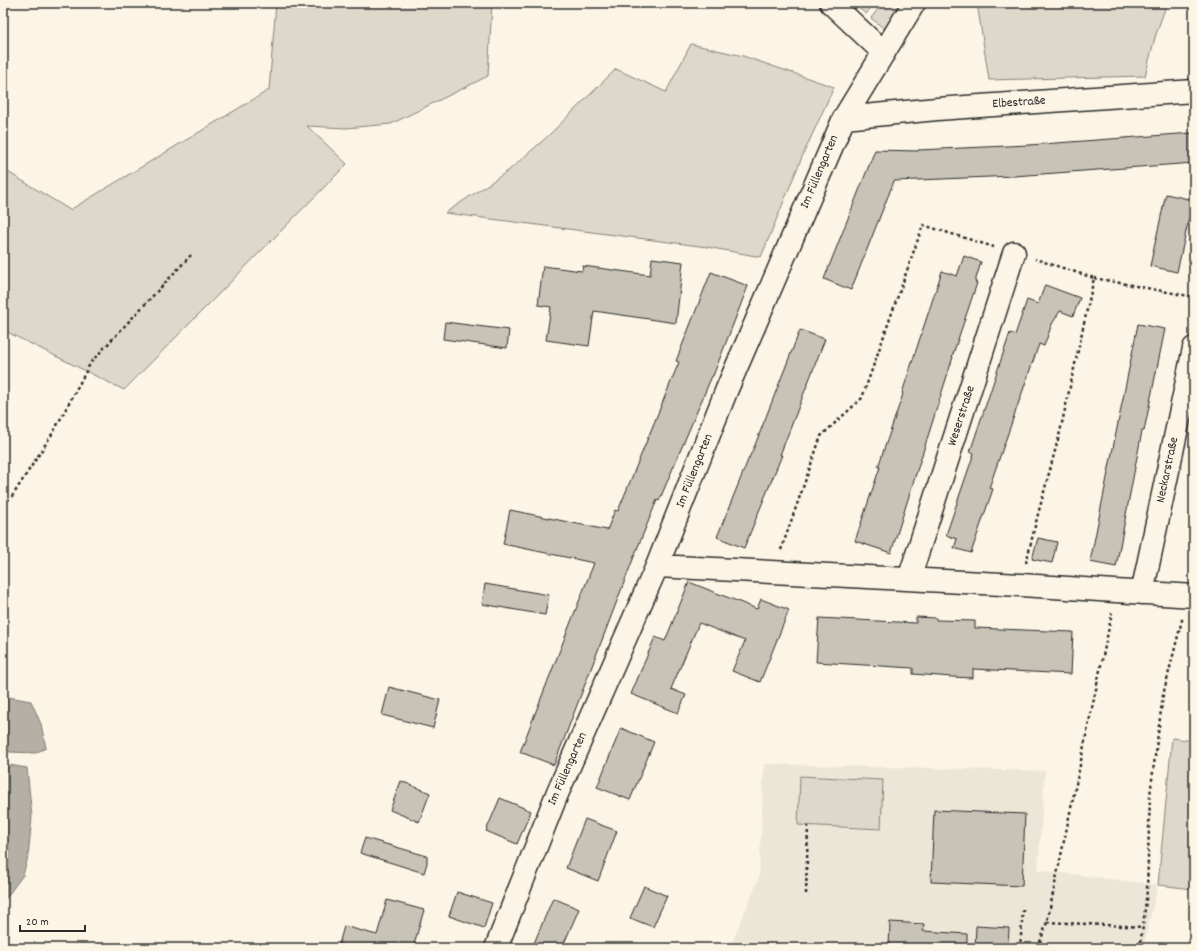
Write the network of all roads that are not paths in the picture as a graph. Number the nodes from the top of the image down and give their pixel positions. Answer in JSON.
{"nodes":[{"id":1,"x":831,"y":3,"type":"edge"},
{"id":2,"x":914,"y":3,"type":"edge"},
{"id":3,"x":884,"y":53,"type":"junction"},
{"id":4,"x":1194,"y":91,"type":"edge"},
{"id":5,"x":844,"y":118,"type":"junction"},
{"id":6,"x":1014,"y":253,"type":"dead end"},
{"id":7,"x":1194,"y":348,"type":"edge"},
{"id":8,"x":657,"y":566,"type":"junction"},
{"id":9,"x":909,"y":579,"type":"junction"},
{"id":10,"x":1142,"y":593,"type":"junction"},
{"id":11,"x":1194,"y":596,"type":"edge"},
{"id":12,"x":496,"y":948,"type":"edge"}],
"edges":[{"from":1,"to":3,"type":"street"},
{"from":2,"to":3,"type":"street","name":"Im Füllengarten"},
{"from":3,"to":5,"type":"street","name":"Im Füllengarten"},
{"from":4,"to":5,"type":"street","name":"Elbestraße"},
{"from":5,"to":8,"type":"street","name":"Im Füllengarten"},
{"from":6,"to":9,"type":"street","name":"Weserstraße"},
{"from":7,"to":10,"type":"street","name":"Neckarstraße"},
{"from":8,"to":9,"type":"street"},
{"from":8,"to":12,"type":"street","name":"Im Füllengarten"},
{"from":9,"to":10,"type":"street"},
{"from":10,"to":11,"type":"street"}]}
